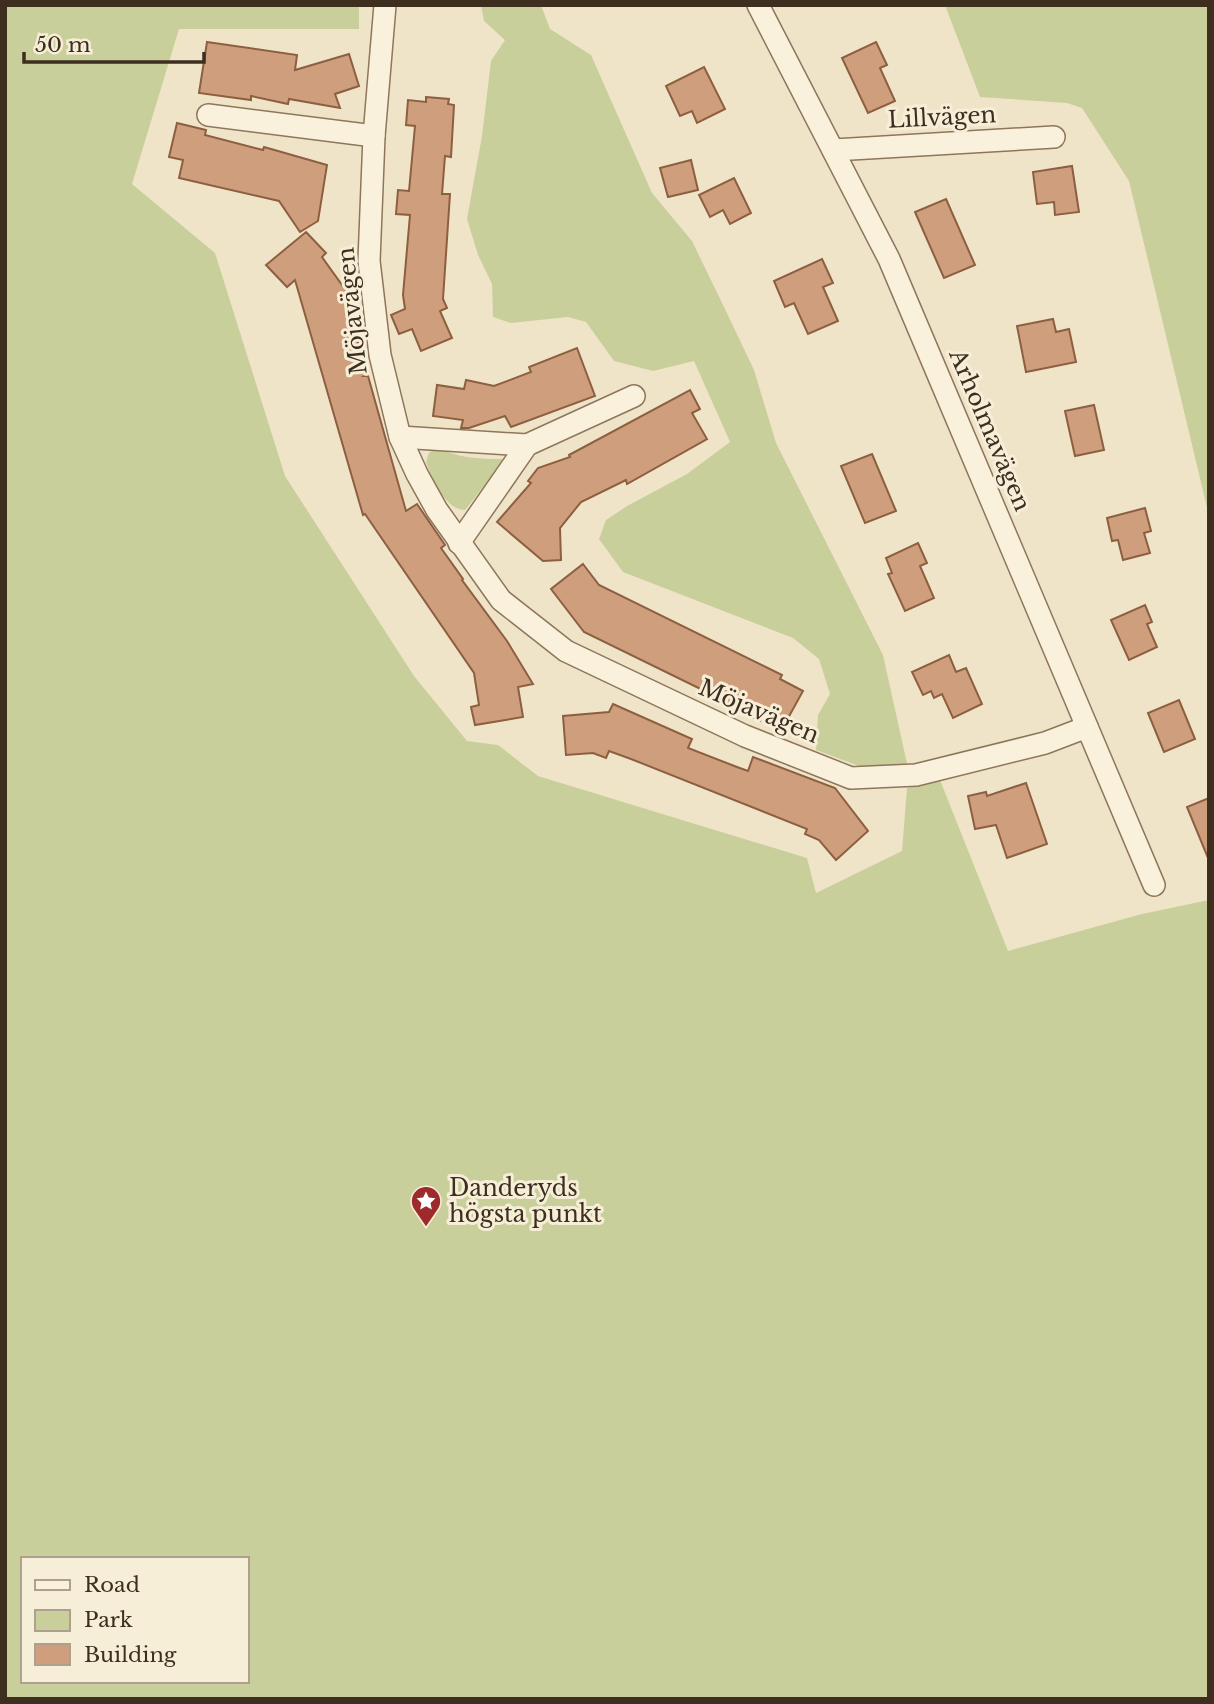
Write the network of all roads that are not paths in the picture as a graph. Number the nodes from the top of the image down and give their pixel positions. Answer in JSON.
{"nodes":[{"id":1,"x":385,"y":5,"type":"edge"},
{"id":2,"x":758,"y":5,"type":"edge"},
{"id":3,"x":208,"y":115,"type":"dead end"},
{"id":4,"x":374,"y":136,"type":"junction"},
{"id":5,"x":1054,"y":138,"type":"dead end"},
{"id":6,"x":834,"y":150,"type":"junction"},
{"id":7,"x":634,"y":396,"type":"dead end"},
{"id":8,"x":400,"y":437,"type":"junction"},
{"id":9,"x":527,"y":445,"type":"junction"},
{"id":10,"x":459,"y":544,"type":"junction"},
{"id":11,"x":1087,"y":727,"type":"junction"},
{"id":12,"x":1154,"y":885,"type":"dead end"}],
"edges":[{"from":1,"to":4,"type":"street","name":"Möjavägen"},
{"from":2,"to":6,"type":"street","name":"Arholmavägen"},
{"from":3,"to":4,"type":"street"},
{"from":4,"to":8,"type":"street","name":"Möjavägen"},
{"from":5,"to":6,"type":"street","name":"Lillvägen"},
{"from":6,"to":11,"type":"street","name":"Arholmavägen"},
{"from":7,"to":9,"type":"street"},
{"from":8,"to":9,"type":"street"},
{"from":8,"to":10,"type":"street","name":"Möjavägen"},
{"from":9,"to":10,"type":"street"},
{"from":10,"to":11,"type":"street","name":"Möjavägen"},
{"from":11,"to":12,"type":"street","name":"Arholmavägen"}]}
